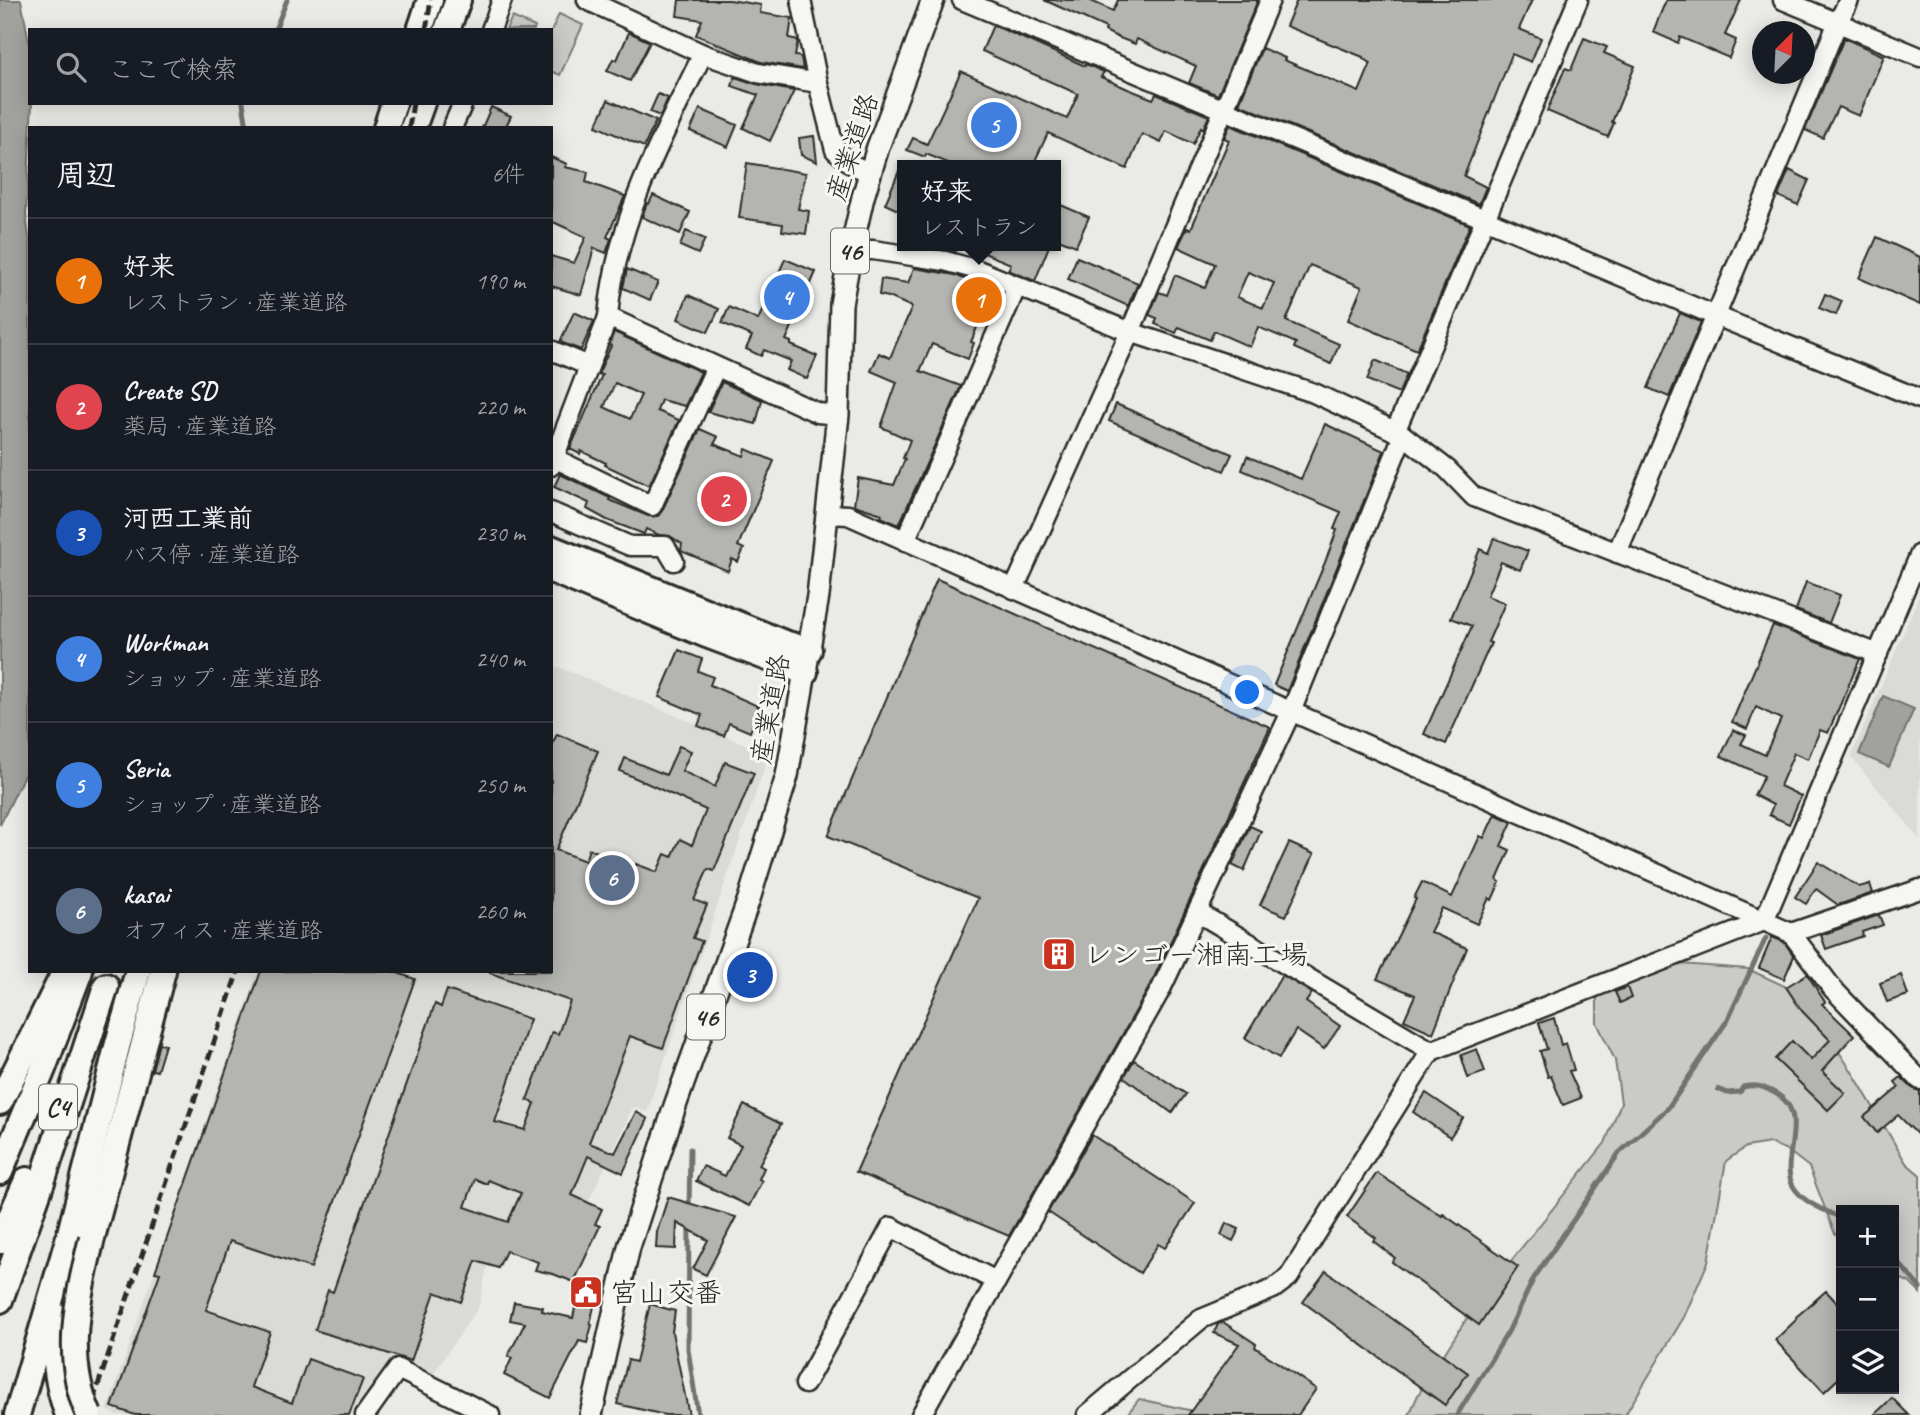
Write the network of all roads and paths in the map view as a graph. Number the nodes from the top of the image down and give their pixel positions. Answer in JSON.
{"nodes":[{"id":1,"x":430,"y":0,"type":"edge"},
{"id":2,"x":458,"y":0,"type":"edge"},
{"id":3,"x":502,"y":0,"type":"edge"},
{"id":4,"x":587,"y":0,"type":"edge"},
{"id":5,"x":801,"y":0,"type":"edge"},
{"id":6,"x":933,"y":0,"type":"edge"},
{"id":7,"x":962,"y":0,"type":"edge"},
{"id":8,"x":1270,"y":0,"type":"edge"},
{"id":9,"x":1578,"y":0,"type":"edge"},
{"id":10,"x":1783,"y":0,"type":"edge"},
{"id":11,"x":1849,"y":0,"type":"edge"},
{"id":12,"x":1838,"y":22,"type":"junction"},
{"id":13,"x":421,"y":28,"type":"edge"},
{"id":14,"x":448,"y":28,"type":"edge"},
{"id":15,"x":492,"y":28,"type":"edge"},
{"id":16,"x":704,"y":54,"type":"junction"},
{"id":17,"x":1920,"y":57,"type":"edge"},
{"id":18,"x":818,"y":83,"type":"junction"},
{"id":19,"x":393,"y":105,"type":"edge"},
{"id":20,"x":421,"y":105,"type":"edge"},
{"id":21,"x":462,"y":105,"type":"edge"},
{"id":22,"x":1223,"y":111,"type":"junction"},
{"id":23,"x":387,"y":126,"type":"edge"},
{"id":24,"x":414,"y":126,"type":"edge"},
{"id":25,"x":453,"y":126,"type":"edge"},
{"id":26,"x":870,"y":173,"type":"junction"},
{"id":27,"x":1485,"y":219,"type":"junction"},
{"id":28,"x":851,"y":250,"type":"junction"},
{"id":29,"x":1017,"y":286,"type":"junction"},
{"id":30,"x":1716,"y":316,"type":"junction"},
{"id":31,"x":608,"y":317,"type":"junction"},
{"id":32,"x":1130,"y":332,"type":"junction"},
{"id":33,"x":553,"y":351,"type":"edge"},
{"id":34,"x":589,"y":366,"type":"junction"},
{"id":35,"x":716,"y":367,"type":"junction"},
{"id":36,"x":1920,"y":399,"type":"edge"},
{"id":37,"x":838,"y":415,"type":"junction"},
{"id":38,"x":1399,"y":434,"type":"junction"},
{"id":39,"x":553,"y":459,"type":"edge"},
{"id":40,"x":553,"y":462,"type":"edge"},
{"id":41,"x":553,"y":514,"type":"edge"},
{"id":42,"x":828,"y":514,"type":"junction"},
{"id":43,"x":905,"y":541,"type":"junction"},
{"id":44,"x":553,"y":549,"type":"edge"},
{"id":45,"x":1617,"y":553,"type":"junction"},
{"id":46,"x":1920,"y":554,"type":"edge"},
{"id":47,"x":674,"y":561,"type":"dead end"},
{"id":48,"x":553,"y":571,"type":"edge"},
{"id":49,"x":1014,"y":589,"type":"junction"},
{"id":50,"x":1878,"y":654,"type":"junction"},
{"id":51,"x":807,"y":661,"type":"junction"},
{"id":52,"x":1291,"y":712,"type":"junction"},
{"id":53,"x":1920,"y":889,"type":"edge"},
{"id":54,"x":1197,"y":912,"type":"junction"},
{"id":55,"x":1764,"y":921,"type":"junction"},
{"id":56,"x":1791,"y":933,"type":"junction"},
{"id":57,"x":64,"y":973,"type":"edge"},
{"id":58,"x":79,"y":973,"type":"edge"},
{"id":59,"x":137,"y":973,"type":"edge"},
{"id":60,"x":162,"y":973,"type":"edge"},
{"id":61,"x":108,"y":979,"type":"edge"},
{"id":62,"x":1431,"y":1051,"type":"junction"},
{"id":63,"x":1920,"y":1080,"type":"edge"},
{"id":64,"x":0,"y":1102,"type":"edge"},
{"id":65,"x":0,"y":1172,"type":"edge"},
{"id":66,"x":71,"y":1233,"type":"junction"},
{"id":67,"x":0,"y":1241,"type":"edge"},
{"id":68,"x":996,"y":1281,"type":"junction"},
{"id":69,"x":0,"y":1300,"type":"edge"},
{"id":70,"x":805,"y":1384,"type":"dead end"},
{"id":71,"x":17,"y":1415,"type":"edge"},
{"id":72,"x":68,"y":1415,"type":"edge"},
{"id":73,"x":98,"y":1415,"type":"edge"},
{"id":74,"x":365,"y":1415,"type":"edge"},
{"id":75,"x":490,"y":1415,"type":"edge"},
{"id":76,"x":591,"y":1415,"type":"edge"},
{"id":77,"x":921,"y":1415,"type":"edge"},
{"id":78,"x":1087,"y":1415,"type":"edge"}],
"edges":[{"from":1,"to":13,"type":"highway"},
{"from":2,"to":14,"type":"highway"},
{"from":3,"to":15,"type":"street"},
{"from":4,"to":16,"type":"street"},
{"from":5,"to":18,"type":"street"},
{"from":6,"to":26,"type":"main road","name":"産業道路","number":"46"},
{"from":7,"to":22,"type":"street"},
{"from":8,"to":22,"type":"street"},
{"from":9,"to":27,"type":"street"},
{"from":10,"to":12,"type":"street"},
{"from":11,"to":12,"type":"street"},
{"from":12,"to":17,"type":"street"},
{"from":12,"to":30,"type":"street"},
{"from":16,"to":18,"type":"street"},
{"from":16,"to":31,"type":"street"},
{"from":18,"to":26,"type":"street"},
{"from":19,"to":23,"type":"highway"},
{"from":20,"to":24,"type":"highway"},
{"from":21,"to":25,"type":"street"},
{"from":22,"to":27,"type":"street"},
{"from":22,"to":32,"type":"street"},
{"from":26,"to":28,"type":"main road","name":"産業道路","number":"46"},
{"from":27,"to":30,"type":"street"},
{"from":27,"to":38,"type":"street"},
{"from":28,"to":29,"type":"street"},
{"from":28,"to":37,"type":"main road","name":"産業道路","number":"46"},
{"from":29,"to":32,"type":"street"},
{"from":29,"to":43,"type":"street"},
{"from":30,"to":36,"type":"street"},
{"from":30,"to":45,"type":"street"},
{"from":31,"to":34,"type":"street"},
{"from":31,"to":35,"type":"street"},
{"from":32,"to":38,"type":"street"},
{"from":32,"to":49,"type":"street"},
{"from":33,"to":34,"type":"street"},
{"from":34,"to":39,"type":"street"},
{"from":35,"to":37,"type":"street"},
{"from":35,"to":40,"type":"street"},
{"from":37,"to":42,"type":"main road","name":"産業道路","number":"46"},
{"from":38,"to":45,"type":"street"},
{"from":38,"to":52,"type":"street"},
{"from":41,"to":47,"type":"street"},
{"from":42,"to":43,"type":"street"},
{"from":42,"to":51,"type":"main road","name":"産業道路","number":"46"},
{"from":43,"to":49,"type":"street"},
{"from":44,"to":51,"type":"highway"},
{"from":45,"to":50,"type":"street"},
{"from":46,"to":50,"type":"street"},
{"from":48,"to":51,"type":"highway"},
{"from":49,"to":52,"type":"street"},
{"from":50,"to":55,"type":"street"},
{"from":51,"to":76,"type":"main road","name":"産業道路","number":"46"},
{"from":52,"to":54,"type":"street"},
{"from":52,"to":55,"type":"street"},
{"from":53,"to":56,"type":"street"},
{"from":54,"to":62,"type":"street"},
{"from":54,"to":68,"type":"street"},
{"from":55,"to":56,"type":"street"},
{"from":55,"to":62,"type":"street"},
{"from":56,"to":63,"type":"street"},
{"from":57,"to":64,"type":"highway"},
{"from":58,"to":65,"type":"highway","number":"C4"},
{"from":59,"to":66,"type":"highway"},
{"from":60,"to":73,"type":"highway","bridge":true},
{"from":61,"to":67,"type":"highway","number":"C4"},
{"from":61,"to":69,"type":"highway"},
{"from":62,"to":78,"type":"street"},
{"from":66,"to":71,"type":"highway"},
{"from":66,"to":72,"type":"highway"},
{"from":68,"to":70,"type":"street"},
{"from":68,"to":77,"type":"street"},
{"from":74,"to":75,"type":"street"}]}
